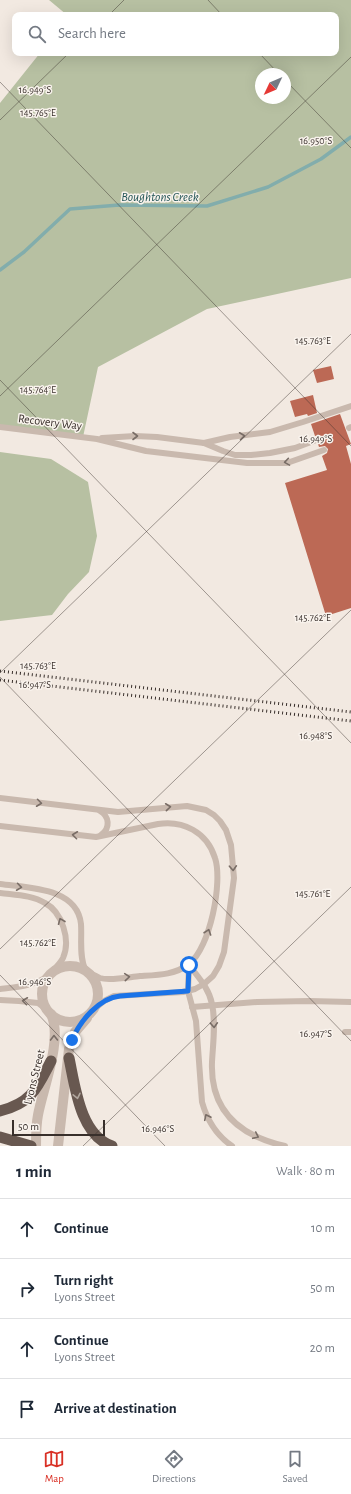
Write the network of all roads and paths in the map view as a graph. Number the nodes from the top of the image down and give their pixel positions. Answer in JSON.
{"nodes":[{"id":1,"x":351,"y":406,"type":"edge"},
{"id":2,"x":0,"y":427,"type":"edge"},
{"id":3,"x":97,"y":439,"type":"junction"},
{"id":4,"x":319,"y":439,"type":"dead end"},
{"id":5,"x":204,"y":443,"type":"junction"},
{"id":6,"x":324,"y":450,"type":"dead end"},
{"id":7,"x":0,"y":798,"type":"edge"},
{"id":8,"x":97,"y":810,"type":"junction"},
{"id":9,"x":0,"y":826,"type":"edge"},
{"id":10,"x":96,"y":837,"type":"junction"},
{"id":11,"x":0,"y":884,"type":"edge"},
{"id":12,"x":0,"y":893,"type":"edge"},
{"id":13,"x":189,"y":965,"type":"junction"},
{"id":14,"x":87,"y":971,"type":"junction"},
{"id":15,"x":51,"y":972,"type":"junction"},
{"id":16,"x":204,"y":984,"type":"junction"},
{"id":17,"x":0,"y":989,"type":"edge"},
{"id":18,"x":188,"y":991,"type":"junction"},
{"id":19,"x":0,"y":1000,"type":"edge"},
{"id":20,"x":351,"y":1002,"type":"edge"},
{"id":21,"x":212,"y":1006,"type":"junction"},
{"id":22,"x":192,"y":1007,"type":"junction"},
{"id":23,"x":49,"y":1012,"type":"junction"},
{"id":24,"x":91,"y":1013,"type":"junction"},
{"id":25,"x":69,"y":1058,"type":"junction"},
{"id":26,"x":51,"y":1061,"type":"junction"},
{"id":27,"x":0,"y":1110,"type":"edge"},
{"id":28,"x":0,"y":1137,"type":"edge"},
{"id":29,"x":31,"y":1146,"type":"edge"},
{"id":30,"x":36,"y":1146,"type":"edge"},
{"id":31,"x":58,"y":1146,"type":"edge"},
{"id":32,"x":112,"y":1146,"type":"edge"},
{"id":33,"x":232,"y":1146,"type":"edge"},
{"id":34,"x":285,"y":1146,"type":"edge"}],
"edges":[{"from":5,"to":1,"type":"lane","one_way":true},
{"from":2,"to":3,"type":"lane","name":"Recovery Way"},
{"from":3,"to":5,"type":"lane","name":"Recovery Way","one_way":true},
{"from":6,"to":3,"type":"lane","name":"Recovery Way","one_way":true},
{"from":4,"to":5,"type":"lane"},
{"from":7,"to":8,"type":"lane","one_way":true},
{"from":8,"to":10,"type":"lane"},
{"from":8,"to":16,"type":"lane","one_way":true},
{"from":10,"to":9,"type":"lane","one_way":true},
{"from":13,"to":10,"type":"lane","one_way":true},
{"from":11,"to":14,"type":"lane","one_way":true},
{"from":15,"to":12,"type":"lane","one_way":true},
{"from":14,"to":13,"type":"lane","one_way":true},
{"from":13,"to":16,"type":"lane"},
{"from":13,"to":18,"type":"lane"},
{"from":14,"to":15,"type":"street"},
{"from":14,"to":24,"type":"street"},
{"from":15,"to":17,"type":"lane"},
{"from":15,"to":23,"type":"street"},
{"from":16,"to":18,"type":"lane"},
{"from":16,"to":21,"type":"lane"},
{"from":18,"to":22,"type":"lane"},
{"from":18,"to":24,"type":"lane"},
{"from":23,"to":19,"type":"lane","one_way":true},
{"from":20,"to":21,"type":"lane"},
{"from":21,"to":22,"type":"lane"},
{"from":21,"to":34,"type":"lane","one_way":true},
{"from":33,"to":22,"type":"lane","one_way":true},
{"from":23,"to":24,"type":"street"},
{"from":26,"to":23,"type":"street","name":"Lyons Street","one_way":true},
{"from":24,"to":25,"type":"street"},
{"from":25,"to":31,"type":"street"},
{"from":25,"to":32,"type":"highway","one_way":true},
{"from":26,"to":27,"type":"highway"},
{"from":26,"to":30,"type":"street","name":"Lyons Street"},
{"from":28,"to":29,"type":"highway"}]}
